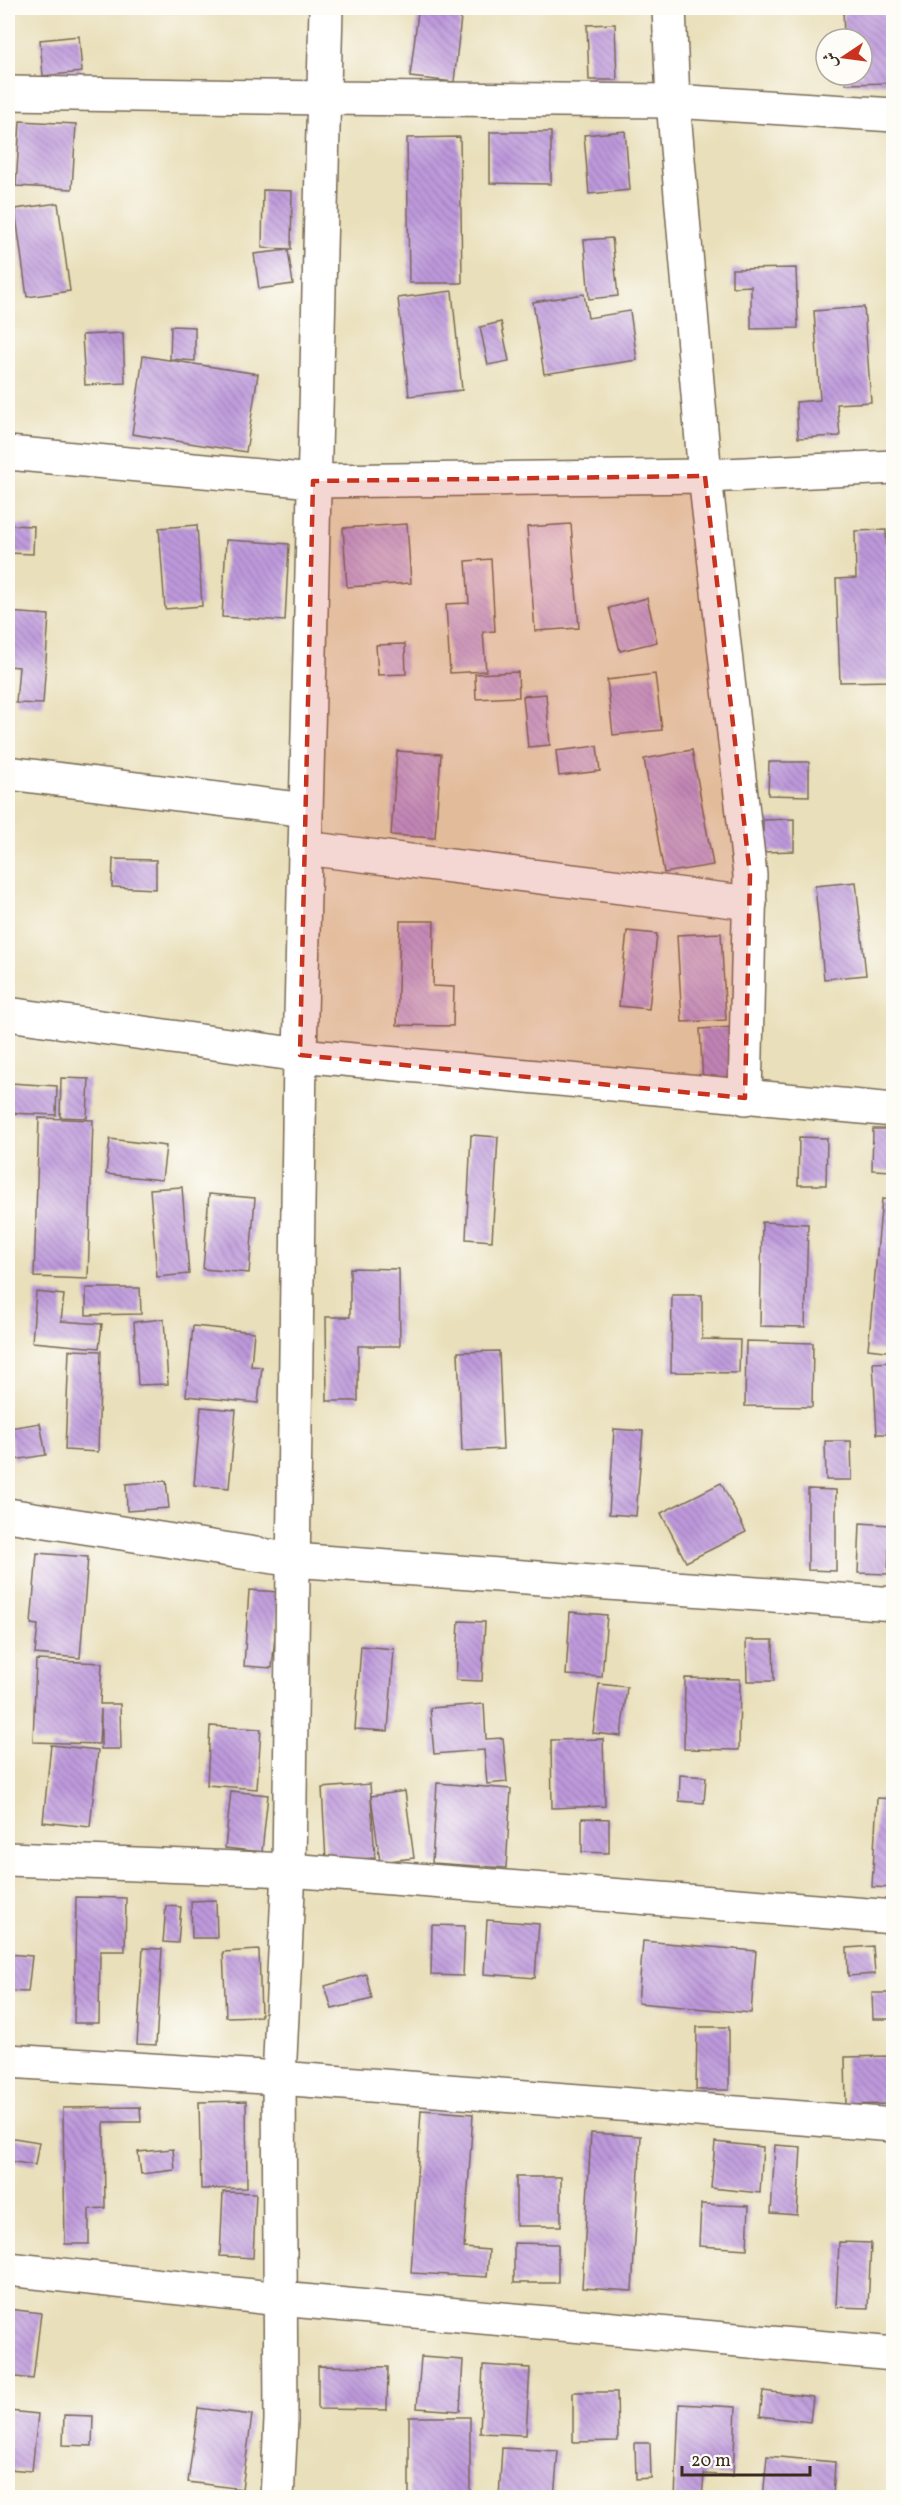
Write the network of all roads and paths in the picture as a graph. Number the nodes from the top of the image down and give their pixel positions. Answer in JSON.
{"nodes":[{"id":1,"x":326,"y":8,"type":"edge"},
{"id":2,"x":669,"y":8,"type":"edge"},
{"id":3,"x":8,"y":93,"type":"edge"},
{"id":4,"x":325,"y":98,"type":"junction"},
{"id":5,"x":673,"y":101,"type":"junction"},
{"id":6,"x":894,"y":115,"type":"edge"},
{"id":7,"x":8,"y":453,"type":"edge"},
{"id":8,"x":894,"y":467,"type":"edge"},
{"id":9,"x":705,"y":476,"type":"junction"},
{"id":10,"x":313,"y":481,"type":"junction"},
{"id":11,"x":8,"y":773,"type":"edge"},
{"id":12,"x":306,"y":810,"type":"junction"},
{"id":13,"x":305,"y":848,"type":"junction"},
{"id":14,"x":750,"y":903,"type":"junction"},
{"id":15,"x":8,"y":1014,"type":"edge"},
{"id":16,"x":300,"y":1055,"type":"junction"},
{"id":17,"x":745,"y":1098,"type":"junction"},
{"id":18,"x":894,"y":1110,"type":"edge"},
{"id":19,"x":8,"y":1515,"type":"edge"},
{"id":20,"x":293,"y":1560,"type":"junction"},
{"id":21,"x":894,"y":1604,"type":"edge"},
{"id":22,"x":8,"y":1859,"type":"edge"},
{"id":23,"x":289,"y":1870,"type":"junction"},
{"id":24,"x":894,"y":1917,"type":"edge"},
{"id":25,"x":8,"y":2061,"type":"edge"},
{"id":26,"x":279,"y":2078,"type":"junction"},
{"id":27,"x":894,"y":2125,"type":"edge"},
{"id":28,"x":8,"y":2269,"type":"edge"},
{"id":29,"x":280,"y":2299,"type":"junction"},
{"id":30,"x":894,"y":2354,"type":"edge"},
{"id":31,"x":278,"y":2498,"type":"edge"}],
"edges":[{"from":1,"to":4,"type":"street"},
{"from":2,"to":5,"type":"street"},
{"from":3,"to":4,"type":"street"},
{"from":4,"to":5,"type":"street"},
{"from":4,"to":10,"type":"street"},
{"from":5,"to":6,"type":"street"},
{"from":5,"to":9,"type":"street"},
{"from":7,"to":10,"type":"street"},
{"from":8,"to":9,"type":"street"},
{"from":9,"to":10,"type":"street"},
{"from":9,"to":14,"type":"street"},
{"from":10,"to":12,"type":"street"},
{"from":11,"to":12,"type":"street"},
{"from":12,"to":13,"type":"street"},
{"from":13,"to":14,"type":"street"},
{"from":13,"to":16,"type":"street"},
{"from":14,"to":17,"type":"street"},
{"from":15,"to":16,"type":"street"},
{"from":16,"to":17,"type":"street"},
{"from":16,"to":20,"type":"street"},
{"from":17,"to":18,"type":"street"},
{"from":19,"to":20,"type":"street"},
{"from":20,"to":21,"type":"street"},
{"from":20,"to":23,"type":"street"},
{"from":22,"to":23,"type":"street"},
{"from":23,"to":24,"type":"street"},
{"from":23,"to":26,"type":"street"},
{"from":25,"to":26,"type":"street"},
{"from":26,"to":27,"type":"street"},
{"from":26,"to":29,"type":"street"},
{"from":28,"to":29,"type":"street"},
{"from":29,"to":30,"type":"street"},
{"from":29,"to":31,"type":"street"}]}
